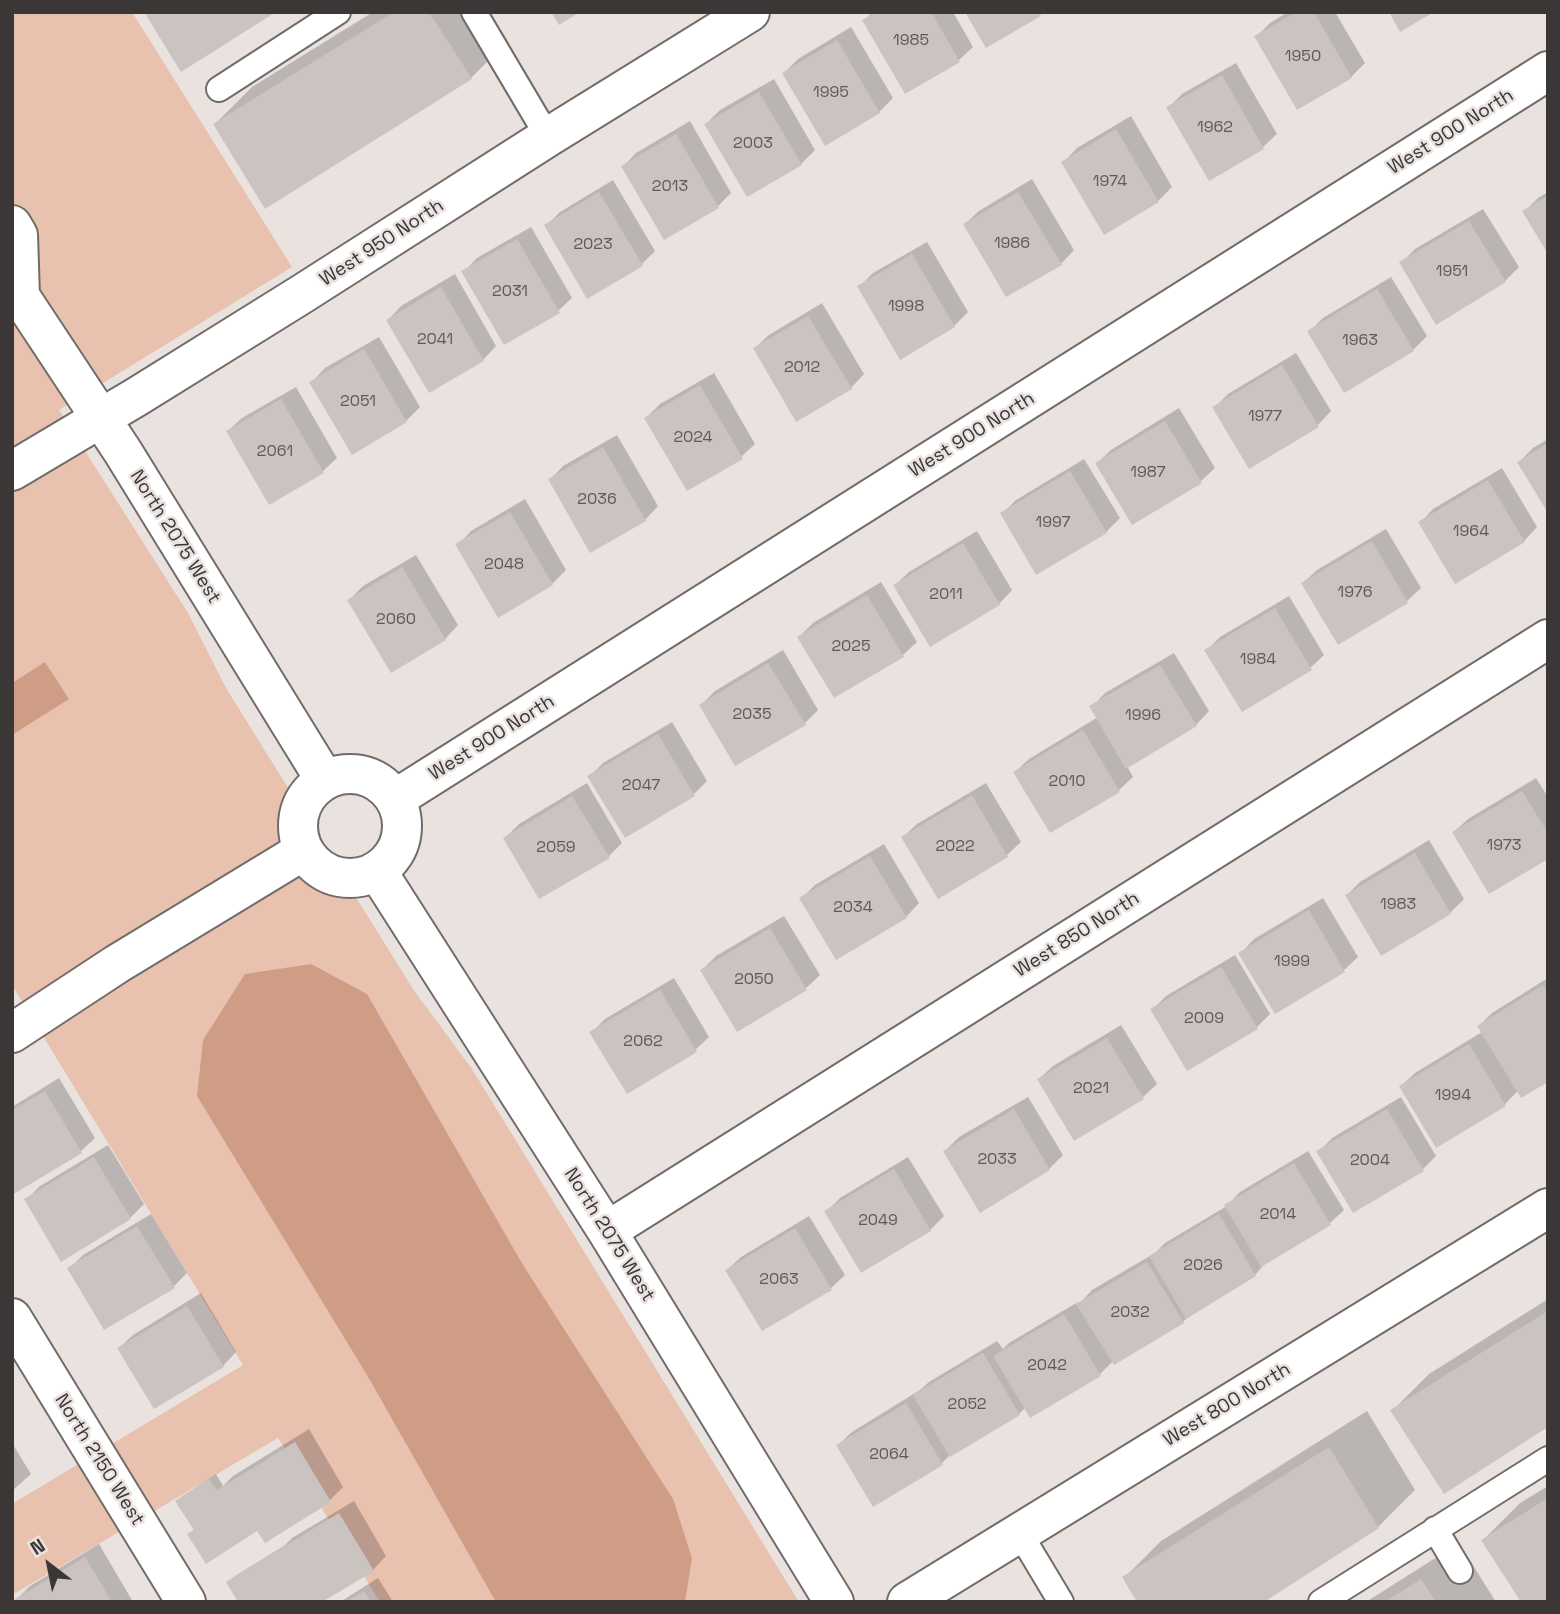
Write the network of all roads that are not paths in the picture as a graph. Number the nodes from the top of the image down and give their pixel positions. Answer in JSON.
{"nodes":[{"id":1,"x":338,"y":12,"type":"edge"},
{"id":2,"x":474,"y":12,"type":"edge"},
{"id":3,"x":750,"y":12,"type":"edge"},
{"id":4,"x":1548,"y":71,"type":"edge"},
{"id":5,"x":219,"y":89,"type":"dead end"},
{"id":6,"x":548,"y":137,"type":"junction"},
{"id":7,"x":12,"y":225,"type":"edge"},
{"id":8,"x":16,"y":294,"type":"edge"},
{"id":9,"x":101,"y":418,"type":"junction"},
{"id":10,"x":12,"y":471,"type":"edge"},
{"id":11,"x":1548,"y":639,"type":"edge"},
{"id":12,"x":325,"y":780,"type":"junction"},
{"id":13,"x":396,"y":799,"type":"junction"},
{"id":14,"x":303,"y":851,"type":"junction"},
{"id":15,"x":377,"y":871,"type":"junction"},
{"id":16,"x":12,"y":1033,"type":"edge"},
{"id":17,"x":1548,"y":1208,"type":"edge"},
{"id":18,"x":607,"y":1231,"type":"junction"},
{"id":19,"x":12,"y":1318,"type":"edge"},
{"id":20,"x":1548,"y":1459,"type":"edge"},
{"id":21,"x":1435,"y":1529,"type":"junction"},
{"id":22,"x":1019,"y":1532,"type":"junction"},
{"id":23,"x":1460,"y":1571,"type":"dead end"},
{"id":24,"x":186,"y":1602,"type":"edge"},
{"id":25,"x":834,"y":1602,"type":"edge"},
{"id":26,"x":907,"y":1602,"type":"edge"},
{"id":27,"x":1061,"y":1602,"type":"edge"},
{"id":28,"x":1321,"y":1602,"type":"edge"}],
"edges":[{"from":1,"to":5,"type":"lane"},
{"from":2,"to":6,"type":"lane"},
{"from":3,"to":6,"type":"street","name":"West 950 North"},
{"from":4,"to":13,"type":"street","name":"West 900 North"},
{"from":6,"to":9,"type":"street","name":"West 950 North"},
{"from":7,"to":8,"type":"street","name":"North 2075 West"},
{"from":8,"to":9,"type":"street","name":"North 2075 West"},
{"from":9,"to":10,"type":"street","name":"West 950 North"},
{"from":9,"to":12,"type":"street","name":"North 2075 West"},
{"from":11,"to":18,"type":"street","name":"West 850 North"},
{"from":12,"to":13,"type":"street"},
{"from":12,"to":14,"type":"street"},
{"from":13,"to":15,"type":"street"},
{"from":14,"to":15,"type":"street"},
{"from":14,"to":16,"type":"street"},
{"from":15,"to":18,"type":"street","name":"North 2075 West"},
{"from":17,"to":22,"type":"street","name":"West 800 North"},
{"from":18,"to":25,"type":"street","name":"North 2075 West"},
{"from":19,"to":24,"type":"street","name":"North 2150 West"},
{"from":20,"to":21,"type":"lane"},
{"from":21,"to":23,"type":"lane"},
{"from":21,"to":28,"type":"lane"},
{"from":22,"to":26,"type":"street","name":"West 800 North"},
{"from":22,"to":27,"type":"lane"}]}
